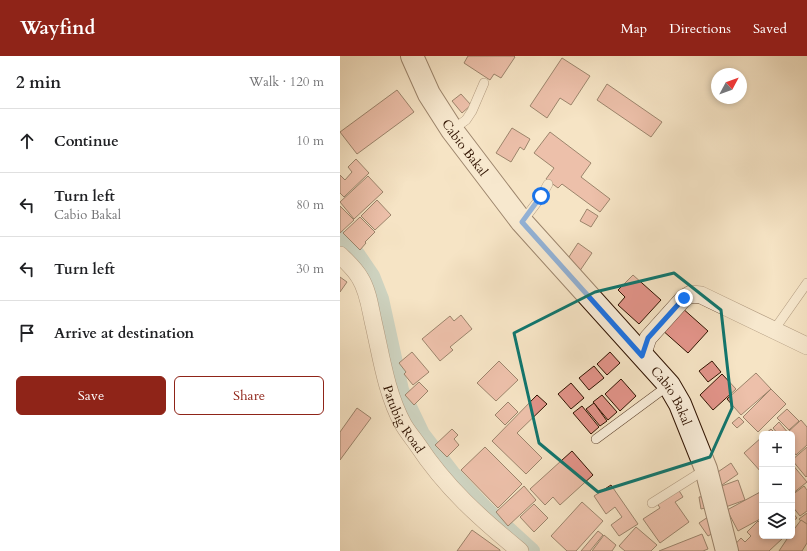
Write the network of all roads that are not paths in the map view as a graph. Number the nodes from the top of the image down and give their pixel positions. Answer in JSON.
{"nodes":[{"id":1,"x":412,"y":56,"type":"edge"},
{"id":2,"x":484,"y":83,"type":"dead end"},
{"id":3,"x":452,"y":130,"type":"junction"},
{"id":4,"x":548,"y":184,"type":"dead end"},
{"id":5,"x":522,"y":222,"type":"junction"},
{"id":6,"x":340,"y":255,"type":"edge"},
{"id":7,"x":807,"y":283,"type":"edge"},
{"id":8,"x":774,"y":330,"type":"junction"},
{"id":9,"x":807,"y":346,"type":"edge"},
{"id":10,"x":642,"y":356,"type":"junction"},
{"id":11,"x":669,"y":385,"type":"junction"},
{"id":12,"x":596,"y":439,"type":"dead end"},
{"id":13,"x":706,"y":470,"type":"junction"},
{"id":14,"x":652,"y":503,"type":"dead end"},
{"id":15,"x":520,"y":551,"type":"edge"},
{"id":16,"x":727,"y":551,"type":"edge"}],
"edges":[{"from":1,"to":3,"type":"street","name":"Cabio Bakal"},
{"from":2,"to":3,"type":"lane"},
{"from":3,"to":5,"type":"street","name":"Cabio Bakal"},
{"from":4,"to":5,"type":"lane"},
{"from":5,"to":10,"type":"street","name":"Cabio Bakal"},
{"from":6,"to":15,"type":"street","name":"Patubig Road"},
{"from":7,"to":8,"type":"lane"},
{"from":8,"to":9,"type":"street"},
{"from":8,"to":10,"type":"street"},
{"from":10,"to":11,"type":"street","name":"Cabio Bakal"},
{"from":11,"to":12,"type":"lane"},
{"from":11,"to":13,"type":"street","name":"Cabio Bakal"},
{"from":13,"to":14,"type":"lane"},
{"from":13,"to":16,"type":"street","name":"Cabio Bakal"}]}
